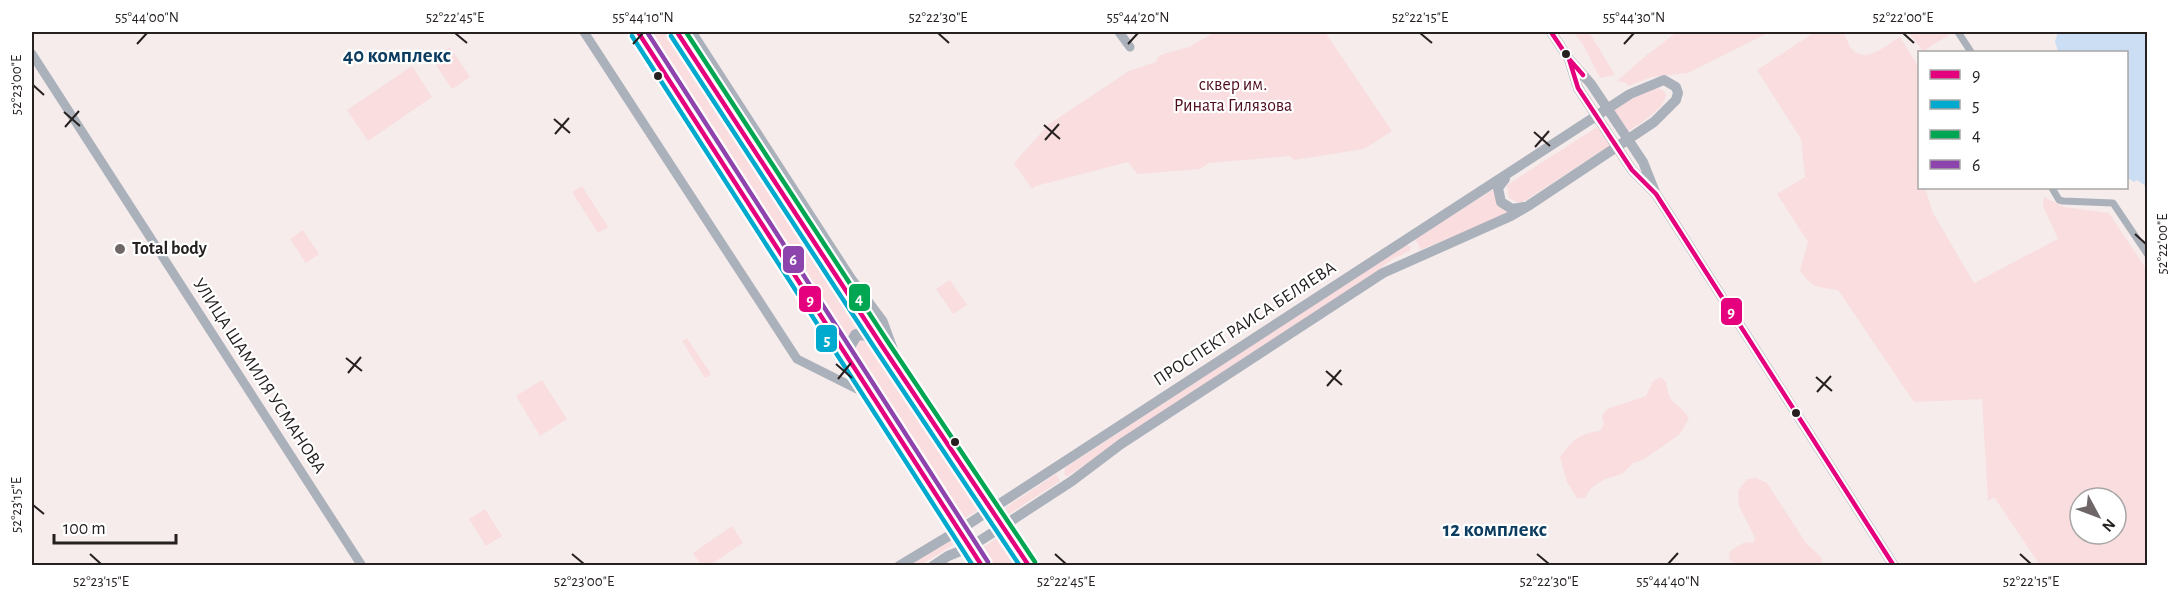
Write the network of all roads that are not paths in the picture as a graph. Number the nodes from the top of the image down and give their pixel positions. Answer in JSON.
{"nodes":[{"id":1,"x":584,"y":32,"type":"edge"},
{"id":2,"x":639,"y":32,"type":"edge"},
{"id":3,"x":677,"y":32,"type":"edge"},
{"id":4,"x":692,"y":32,"type":"edge"},
{"id":5,"x":1119,"y":32,"type":"edge"},
{"id":6,"x":1551,"y":32,"type":"edge"},
{"id":7,"x":1958,"y":32,"type":"edge"},
{"id":8,"x":1130,"y":47,"type":"dead end"},
{"id":9,"x":1970,"y":51,"type":"edge"},
{"id":10,"x":32,"y":54,"type":"edge"},
{"id":11,"x":1569,"y":59,"type":"junction"},
{"id":12,"x":1608,"y":108,"type":"junction"},
{"id":13,"x":1597,"y":116,"type":"junction"},
{"id":14,"x":1628,"y":140,"type":"junction"},
{"id":15,"x":1617,"y":147,"type":"junction"},
{"id":16,"x":1508,"y":174,"type":"junction"},
{"id":17,"x":2053,"y":189,"type":"edge"},
{"id":18,"x":1656,"y":194,"type":"junction"},
{"id":19,"x":1528,"y":206,"type":"junction"},
{"id":20,"x":1406,"y":240,"type":"junction"},
{"id":21,"x":2148,"y":255,"type":"edge"},
{"id":22,"x":1413,"y":259,"type":"junction"},
{"id":23,"x":882,"y":346,"type":"junction"},
{"id":24,"x":849,"y":356,"type":"junction"},
{"id":25,"x":904,"y":378,"type":"junction"},
{"id":26,"x":878,"y":406,"type":"junction"},
{"id":27,"x":1063,"y":462,"type":"junction"},
{"id":28,"x":1072,"y":481,"type":"junction"},
{"id":29,"x":992,"y":509,"type":"junction"},
{"id":30,"x":1003,"y":526,"type":"junction"},
{"id":31,"x":959,"y":529,"type":"junction"},
{"id":32,"x":970,"y":547,"type":"junction"},
{"id":33,"x":362,"y":566,"type":"edge"},
{"id":34,"x":899,"y":566,"type":"edge"},
{"id":35,"x":933,"y":566,"type":"edge"},
{"id":36,"x":982,"y":566,"type":"edge"},
{"id":37,"x":1029,"y":566,"type":"edge"},
{"id":38,"x":1894,"y":566,"type":"edge"}],
"edges":[{"from":1,"to":26,"type":"street"},
{"from":2,"to":24,"type":"main road"},
{"from":3,"to":23,"type":"main road"},
{"from":4,"to":25,"type":"street"},
{"from":5,"to":8,"type":"street"},
{"from":6,"to":11,"type":"street"},
{"from":7,"to":9,"type":"street"},
{"from":10,"to":33,"type":"street","name":"УЛИЦА ШАМИЛЯ УСМАНОВА"},
{"from":11,"to":12,"type":"street"},
{"from":11,"to":13,"type":"street"},
{"from":12,"to":13,"type":"street","name":"ПРОСПЕКТ РАИСА БЕЛЯЕВА"},
{"from":12,"to":14,"type":"street"},
{"from":12,"to":14,"type":"street","name":"ПРОСПЕКТ РАИСА БЕЛЯЕВА"},
{"from":13,"to":15,"type":"street"},
{"from":13,"to":16,"type":"street","name":"ПРОСПЕКТ РАИСА БЕЛЯЕВА"},
{"from":14,"to":15,"type":"street","name":"ПРОСПЕКТ РАИСА БЕЛЯЕВА"},
{"from":14,"to":18,"type":"street"},
{"from":15,"to":18,"type":"street"},
{"from":15,"to":19,"type":"street","name":"ПРОСПЕКТ РАИСА БЕЛЯЕВА"},
{"from":16,"to":19,"type":"street"},
{"from":16,"to":20,"type":"street","name":"ПРОСПЕКТ РАИСА БЕЛЯЕВА"},
{"from":17,"to":21,"type":"street"},
{"from":18,"to":38,"type":"street"},
{"from":19,"to":22,"type":"street","name":"ПРОСПЕКТ РАИСА БЕЛЯЕВА"},
{"from":20,"to":22,"type":"street"},
{"from":20,"to":27,"type":"street","name":"ПРОСПЕКТ РАИСА БЕЛЯЕВА"},
{"from":22,"to":28,"type":"street","name":"ПРОСПЕКТ РАИСА БЕЛЯЕВА"},
{"from":23,"to":24,"type":"main road"},
{"from":23,"to":25,"type":"main road"},
{"from":24,"to":26,"type":"main road"},
{"from":25,"to":29,"type":"main road"},
{"from":26,"to":31,"type":"main road"},
{"from":27,"to":28,"type":"street"},
{"from":27,"to":29,"type":"street","name":"ПРОСПЕКТ РАИСА БЕЛЯЕВА"},
{"from":28,"to":30,"type":"street","name":"ПРОСПЕКТ РАИСА БЕЛЯЕВА"},
{"from":29,"to":30,"type":"main road"},
{"from":29,"to":31,"type":"street","name":"ПРОСПЕКТ РАИСА БЕЛЯЕВА"},
{"from":30,"to":32,"type":"street","name":"ПРОСПЕКТ РАИСА БЕЛЯЕВА"},
{"from":30,"to":37,"type":"main road"},
{"from":31,"to":32,"type":"main road"},
{"from":31,"to":34,"type":"street","name":"ПРОСПЕКТ РАИСА БЕЛЯЕВА"},
{"from":32,"to":35,"type":"street","name":"ПРОСПЕКТ РАИСА БЕЛЯЕВА"},
{"from":32,"to":36,"type":"main road"}]}
